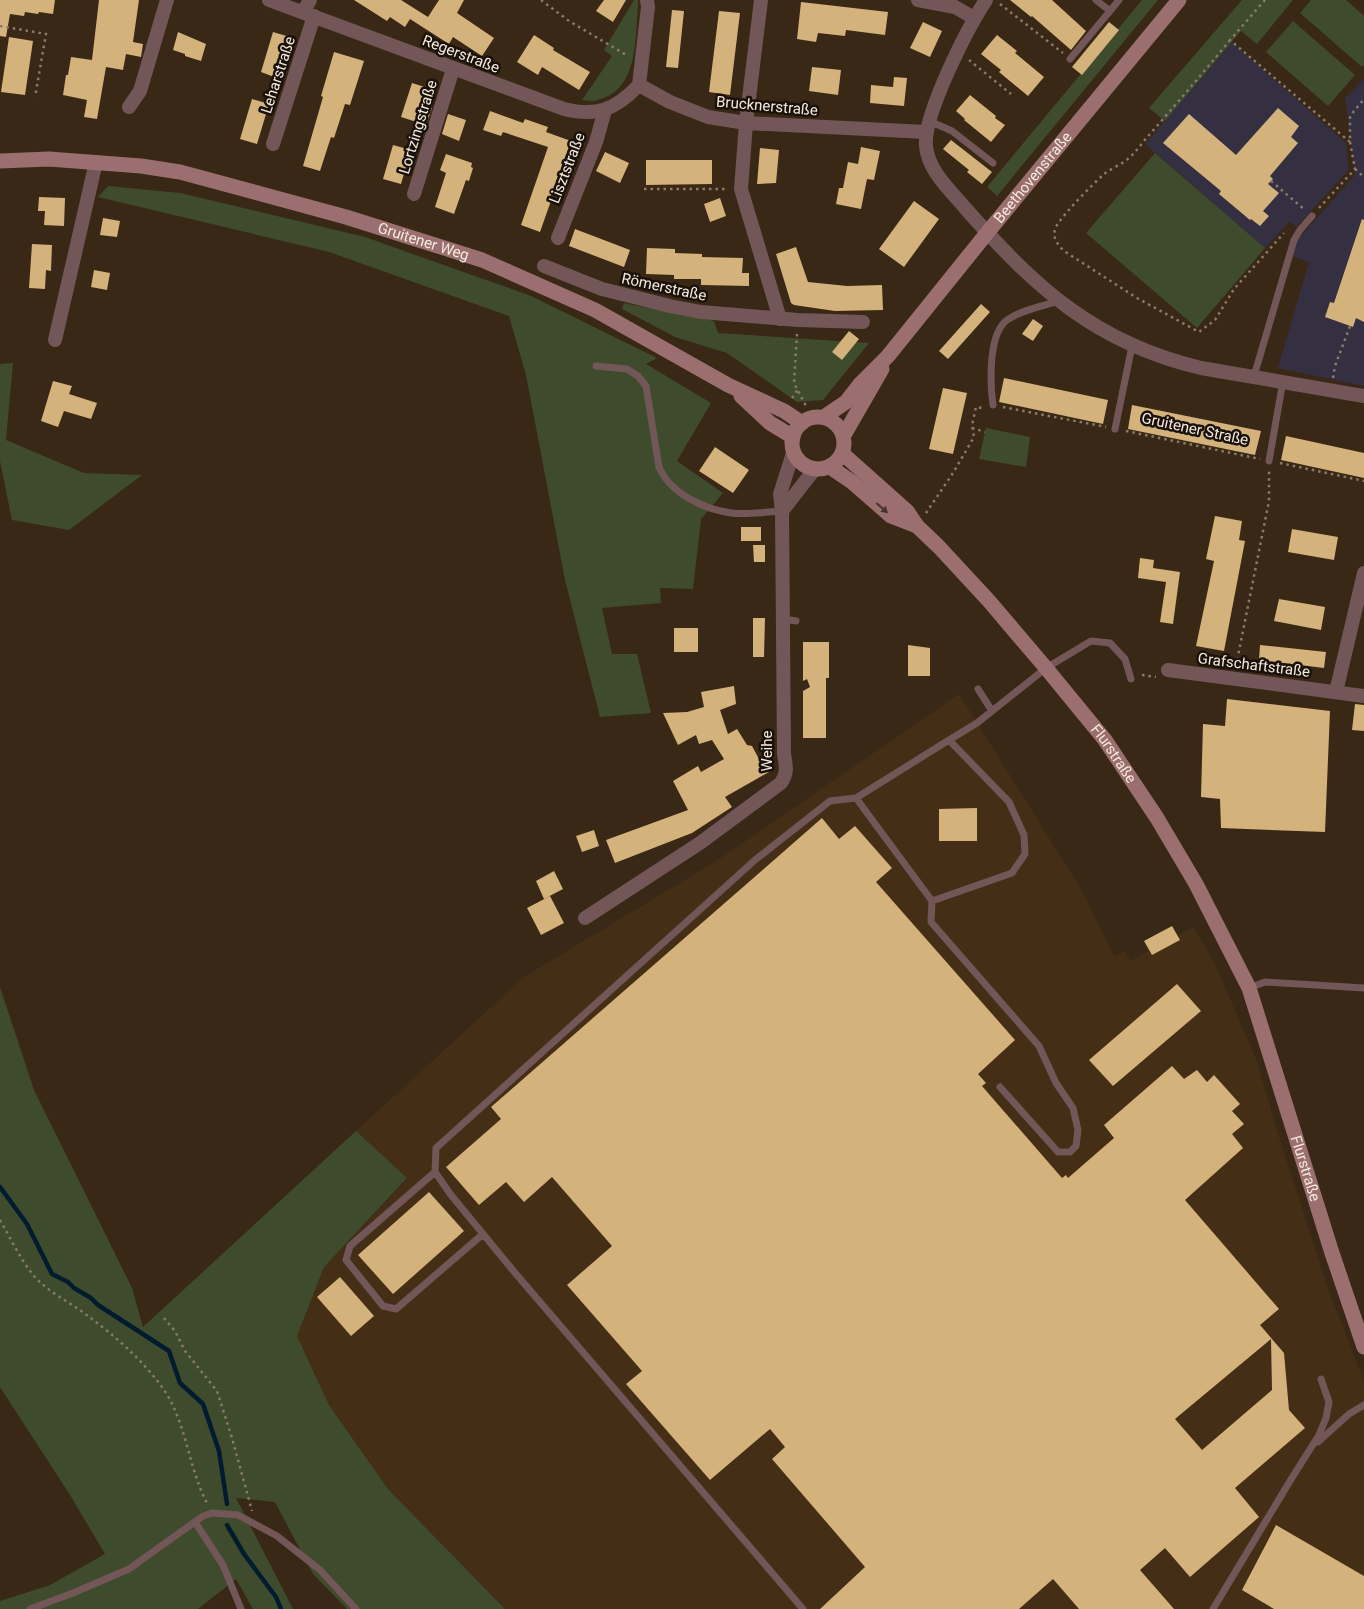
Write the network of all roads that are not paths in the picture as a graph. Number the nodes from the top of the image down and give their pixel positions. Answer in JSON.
{"nodes":[{"id":1,"x":167,"y":0,"type":"edge"},
{"id":2,"x":268,"y":0,"type":"edge"},
{"id":3,"x":310,"y":0,"type":"edge"},
{"id":4,"x":647,"y":0,"type":"edge"},
{"id":5,"x":761,"y":0,"type":"edge"},
{"id":6,"x":918,"y":0,"type":"edge"},
{"id":7,"x":986,"y":0,"type":"edge"},
{"id":8,"x":1096,"y":0,"type":"edge"},
{"id":9,"x":1119,"y":0,"type":"edge"},
{"id":10,"x":1179,"y":0,"type":"edge"},
{"id":11,"x":1110,"y":11,"type":"junction"},
{"id":12,"x":308,"y":14,"type":"junction"},
{"id":13,"x":974,"y":18,"type":"junction"},
{"id":14,"x":1070,"y":59,"type":"road end"},
{"id":15,"x":453,"y":69,"type":"junction"},
{"id":16,"x":639,"y":85,"type":"junction"},
{"id":17,"x":129,"y":107,"type":"dead end"},
{"id":18,"x":605,"y":110,"type":"junction"},
{"id":19,"x":746,"y":123,"type":"junction"},
{"id":20,"x":927,"y":126,"type":"junction"},
{"id":21,"x":273,"y":144,"type":"dead end"},
{"id":22,"x":0,"y":161,"type":"edge"},
{"id":23,"x":96,"y":162,"type":"junction"},
{"id":24,"x":994,"y":163,"type":"dead end"},
{"id":25,"x":414,"y":194,"type":"dead end"},
{"id":26,"x":1312,"y":216,"type":"road end"},
{"id":27,"x":986,"y":233,"type":"junction"},
{"id":28,"x":558,"y":238,"type":"dead end"},
{"id":29,"x":544,"y":266,"type":"dead end"},
{"id":30,"x":1059,"y":301,"type":"junction"},
{"id":31,"x":780,"y":319,"type":"junction"},
{"id":32,"x":863,"y":322,"type":"dead end"},
{"id":33,"x":54,"y":340,"type":"dead end"},
{"id":34,"x":1132,"y":346,"type":"junction"},
{"id":35,"x":888,"y":356,"type":"junction"},
{"id":36,"x":596,"y":366,"type":"dead end"},
{"id":37,"x":1254,"y":376,"type":"junction"},
{"id":38,"x":1283,"y":381,"type":"junction"},
{"id":39,"x":728,"y":385,"type":"junction"},
{"id":40,"x":1364,"y":396,"type":"edge"},
{"id":41,"x":993,"y":405,"type":"road end"},
{"id":42,"x":824,"y":417,"type":"junction"},
{"id":43,"x":802,"y":423,"type":"junction"},
{"id":44,"x":1115,"y":429,"type":"road end"},
{"id":45,"x":844,"y":435,"type":"junction"},
{"id":46,"x":793,"y":437,"type":"junction"},
{"id":47,"x":794,"y":453,"type":"junction"},
{"id":48,"x":843,"y":454,"type":"junction"},
{"id":49,"x":1269,"y":461,"type":"road end"},
{"id":50,"x":822,"y":469,"type":"junction"},
{"id":51,"x":782,"y":511,"type":"junction"},
{"id":52,"x":917,"y":526,"type":"junction"},
{"id":53,"x":1364,"y":573,"type":"edge"},
{"id":54,"x":1111,"y":634,"type":"dead end"},
{"id":55,"x":1075,"y":640,"type":"dead end"},
{"id":56,"x":1110,"y":643,"type":"junction"},
{"id":57,"x":1076,"y":650,"type":"junction"},
{"id":58,"x":1046,"y":668,"type":"junction"},
{"id":59,"x":1168,"y":670,"type":"dead end"},
{"id":60,"x":1131,"y":679,"type":"dead end"},
{"id":61,"x":978,"y":689,"type":"dead end"},
{"id":62,"x":1336,"y":692,"type":"junction"},
{"id":63,"x":1364,"y":696,"type":"edge"},
{"id":64,"x":992,"y":711,"type":"junction"},
{"id":65,"x":949,"y":740,"type":"junction"},
{"id":66,"x":856,"y":798,"type":"junction"},
{"id":67,"x":932,"y":901,"type":"junction"},
{"id":68,"x":585,"y":918,"type":"dead end"},
{"id":69,"x":1249,"y":988,"type":"junction"},
{"id":70,"x":1364,"y":988,"type":"edge"},
{"id":71,"x":1000,"y":1087,"type":"dead end"},
{"id":72,"x":435,"y":1172,"type":"junction"},
{"id":73,"x":483,"y":1234,"type":"junction"},
{"id":74,"x":1364,"y":1347,"type":"edge"},
{"id":75,"x":1321,"y":1379,"type":"dead end"},
{"id":76,"x":1364,"y":1405,"type":"edge"},
{"id":77,"x":1311,"y":1449,"type":"junction"},
{"id":78,"x":195,"y":1522,"type":"junction"},
{"id":79,"x":30,"y":1609,"type":"edge"},
{"id":80,"x":241,"y":1609,"type":"edge"},
{"id":81,"x":356,"y":1609,"type":"edge"},
{"id":82,"x":803,"y":1609,"type":"edge"},
{"id":83,"x":1213,"y":1609,"type":"edge"}],
"edges":[{"from":1,"to":17,"type":"street"},
{"from":2,"to":12,"type":"street","name":"Regerstraße"},
{"from":3,"to":12,"type":"street","name":"Leharstraße"},
{"from":4,"to":16,"type":"street"},
{"from":5,"to":19,"type":"street"},
{"from":6,"to":13,"type":"street"},
{"from":7,"to":13,"type":"street"},
{"from":8,"to":11,"type":"lane"},
{"from":9,"to":11,"type":"lane"},
{"from":10,"to":27,"type":"main road","name":"Beethovenstraße"},
{"from":11,"to":14,"type":"lane"},
{"from":12,"to":15,"type":"street","name":"Regerstraße"},
{"from":12,"to":21,"type":"street","name":"Leharstraße"},
{"from":13,"to":20,"type":"street"},
{"from":15,"to":18,"type":"street","name":"Regerstraße"},
{"from":15,"to":25,"type":"street","name":"Lortzingstraße"},
{"from":16,"to":18,"type":"street","name":"Regerstraße"},
{"from":16,"to":19,"type":"street","name":"Brucknerstraße"},
{"from":18,"to":28,"type":"street","name":"Lisztstraße"},
{"from":19,"to":20,"type":"street","name":"Brucknerstraße"},
{"from":19,"to":31,"type":"street"},
{"from":20,"to":24,"type":"lane"},
{"from":20,"to":27,"type":"street"},
{"from":22,"to":23,"type":"main road","name":"Gruitener Weg"},
{"from":23,"to":33,"type":"street"},
{"from":23,"to":39,"type":"main road","name":"Gruitener Weg"},
{"from":26,"to":37,"type":"lane"},
{"from":27,"to":30,"type":"street"},
{"from":27,"to":35,"type":"main road","name":"Beethovenstraße"},
{"from":29,"to":31,"type":"street","name":"Römerstraße"},
{"from":30,"to":34,"type":"street"},
{"from":30,"to":41,"type":"lane"},
{"from":31,"to":32,"type":"street","name":"Römerstraße"},
{"from":34,"to":37,"type":"street"},
{"from":34,"to":44,"type":"lane"},
{"from":35,"to":42,"type":"main road","name":"Beethovenstraße"},
{"from":35,"to":45,"type":"main road","name":"Beethovenstraße"},
{"from":36,"to":51,"type":"lane"},
{"from":37,"to":38,"type":"street"},
{"from":38,"to":40,"type":"street"},
{"from":38,"to":49,"type":"lane"},
{"from":39,"to":43,"type":"main road","name":"Gruitener Weg"},
{"from":39,"to":46,"type":"main road","name":"Gruitener Weg"},
{"from":42,"to":43,"type":"main road"},
{"from":42,"to":45,"type":"main road"},
{"from":43,"to":46,"type":"main road"},
{"from":45,"to":48,"type":"main road"},
{"from":46,"to":47,"type":"main road"},
{"from":47,"to":50,"type":"main road"},
{"from":47,"to":51,"type":"street","name":"Weihe"},
{"from":48,"to":50,"type":"main road"},
{"from":48,"to":52,"type":"main road"},
{"from":50,"to":51,"type":"street"},
{"from":50,"to":52,"type":"main road","one_way":true},
{"from":51,"to":68,"type":"street","name":"Weihe"},
{"from":52,"to":58,"type":"main road","name":"Flurstraße"},
{"from":53,"to":62,"type":"street"},
{"from":54,"to":56,"type":"lane"},
{"from":55,"to":57,"type":"lane"},
{"from":56,"to":57,"type":"lane"},
{"from":56,"to":60,"type":"lane"},
{"from":57,"to":58,"type":"lane"},
{"from":58,"to":64,"type":"lane"},
{"from":58,"to":69,"type":"main road","name":"Flurstraße"},
{"from":59,"to":62,"type":"street","name":"Grafschaftstraße"},
{"from":61,"to":64,"type":"lane"},
{"from":62,"to":63,"type":"street","name":"Grafschaftstraße"},
{"from":64,"to":65,"type":"lane"},
{"from":65,"to":66,"type":"lane"},
{"from":65,"to":67,"type":"lane"},
{"from":66,"to":67,"type":"lane"},
{"from":66,"to":72,"type":"lane"},
{"from":67,"to":71,"type":"lane"},
{"from":69,"to":70,"type":"lane"},
{"from":69,"to":74,"type":"main road","name":"Flurstraße"},
{"from":72,"to":73,"type":"lane"},
{"from":72,"to":73,"type":"lane"},
{"from":73,"to":82,"type":"lane"},
{"from":75,"to":77,"type":"lane"},
{"from":76,"to":77,"type":"lane"},
{"from":77,"to":83,"type":"lane"},
{"from":78,"to":79,"type":"lane"},
{"from":78,"to":80,"type":"lane"},
{"from":78,"to":81,"type":"lane"}]}
